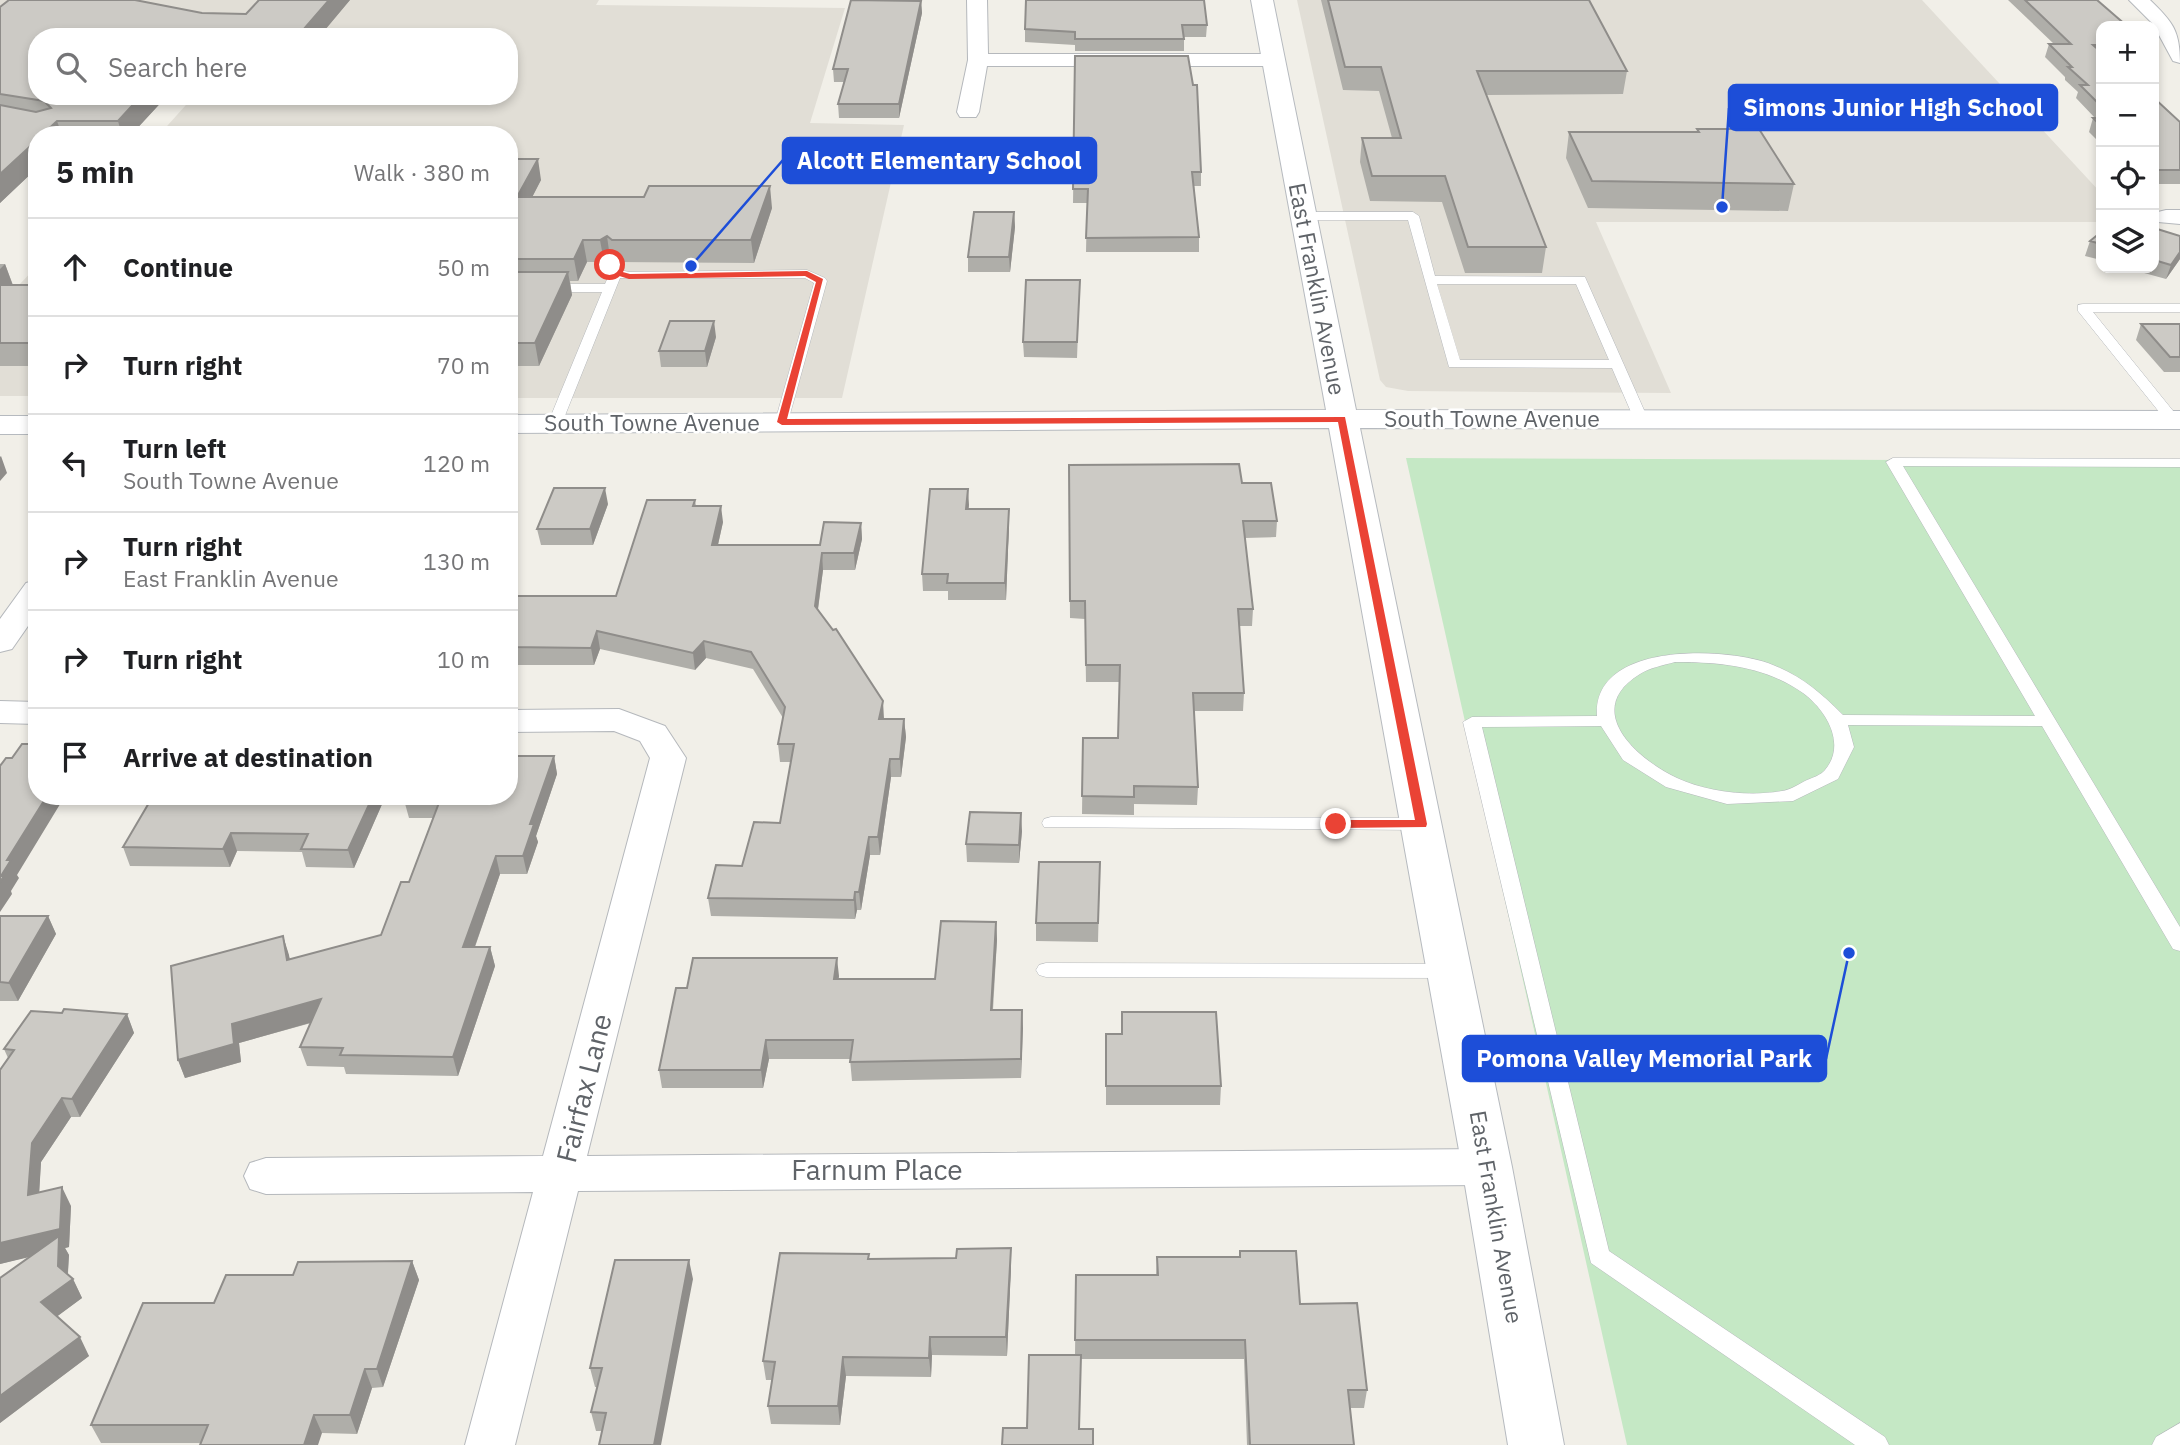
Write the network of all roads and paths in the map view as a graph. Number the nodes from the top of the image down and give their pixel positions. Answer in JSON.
{"nodes":[{"id":1,"x":977,"y":0,"type":"edge"},
{"id":2,"x":1262,"y":0,"type":"edge"},
{"id":3,"x":2139,"y":0,"type":"edge"},
{"id":4,"x":2180,"y":57,"type":"edge"},
{"id":5,"x":978,"y":60,"type":"junction"},
{"id":6,"x":1274,"y":60,"type":"junction"},
{"id":7,"x":968,"y":112,"type":"dead end"},
{"id":8,"x":1304,"y":216,"type":"junction"},
{"id":9,"x":1430,"y":280,"type":"junction"},
{"id":10,"x":518,"y":288,"type":"edge"},
{"id":11,"x":610,"y":288,"type":"junction"},
{"id":12,"x":2180,"y":308,"type":"edge"},
{"id":13,"x":1616,"y":364,"type":"junction"},
{"id":14,"x":1342,"y":419,"type":"junction"},
{"id":15,"x":1641,"y":419,"type":"junction"},
{"id":16,"x":2177,"y":420,"type":"edge"},
{"id":17,"x":782,"y":422,"type":"junction"},
{"id":18,"x":518,"y":424,"type":"edge"},
{"id":19,"x":555,"y":424,"type":"junction"},
{"id":20,"x":0,"y":425,"type":"edge"},
{"id":21,"x":28,"y":425,"type":"edge"},
{"id":22,"x":2180,"y":463,"type":"edge"},
{"id":23,"x":28,"y":603,"type":"edge"},
{"id":24,"x":0,"y":642,"type":"edge"},
{"id":25,"x":0,"y":712,"type":"edge"},
{"id":26,"x":28,"y":713,"type":"edge"},
{"id":27,"x":1838,"y":720,"type":"junction"},
{"id":28,"x":518,"y":721,"type":"edge"},
{"id":29,"x":1606,"y":721,"type":"junction"},
{"id":30,"x":2046,"y":721,"type":"junction"},
{"id":31,"x":1051,"y":823,"type":"dead end"},
{"id":32,"x":1421,"y":824,"type":"junction"},
{"id":33,"x":2180,"y":944,"type":"edge"},
{"id":34,"x":1046,"y":970,"type":"dead end"},
{"id":35,"x":1450,"y":971,"type":"junction"},
{"id":36,"x":1488,"y":1167,"type":"junction"},
{"id":37,"x":562,"y":1172,"type":"junction"},
{"id":38,"x":266,"y":1177,"type":"dead end"},
{"id":39,"x":2180,"y":1434,"type":"edge"},
{"id":40,"x":490,"y":1445,"type":"edge"},
{"id":41,"x":1536,"y":1445,"type":"edge"},
{"id":42,"x":1876,"y":1445,"type":"edge"},
{"id":43,"x":2165,"y":1445,"type":"edge"}],
"edges":[{"from":1,"to":5,"type":"street"},
{"from":2,"to":6,"type":"street","name":"East Franklin Avenue"},
{"from":3,"to":4,"type":"street"},
{"from":5,"to":6,"type":"street"},
{"from":5,"to":7,"type":"street"},
{"from":6,"to":8,"type":"street","name":"East Franklin Avenue"},
{"from":8,"to":9,"type":"lane"},
{"from":8,"to":14,"type":"street","name":"East Franklin Avenue"},
{"from":9,"to":13,"type":"lane"},
{"from":9,"to":13,"type":"lane"},
{"from":10,"to":11,"type":"lane"},
{"from":11,"to":17,"type":"lane"},
{"from":11,"to":19,"type":"lane"},
{"from":12,"to":16,"type":"lane"},
{"from":13,"to":15,"type":"lane"},
{"from":14,"to":15,"type":"street","name":"South Towne Avenue"},
{"from":14,"to":17,"type":"street","name":"South Towne Avenue"},
{"from":14,"to":32,"type":"street","name":"East Franklin Avenue"},
{"from":15,"to":16,"type":"street","name":"South Towne Avenue"},
{"from":17,"to":19,"type":"street","name":"South Towne Avenue"},
{"from":18,"to":19,"type":"street","name":"South Towne Avenue"},
{"from":20,"to":21,"type":"street"},
{"from":22,"to":30,"type":"lane"},
{"from":23,"to":24,"type":"street"},
{"from":25,"to":26,"type":"street"},
{"from":27,"to":29,"type":"lane"},
{"from":27,"to":29,"type":"lane"},
{"from":27,"to":30,"type":"lane"},
{"from":28,"to":37,"type":"street","name":"Fairfax Lane"},
{"from":29,"to":42,"type":"lane"},
{"from":30,"to":33,"type":"lane"},
{"from":31,"to":32,"type":"lane"},
{"from":32,"to":35,"type":"street","name":"East Franklin Avenue"},
{"from":34,"to":35,"type":"lane"},
{"from":35,"to":36,"type":"street","name":"East Franklin Avenue"},
{"from":36,"to":37,"type":"street","name":"Farnum Place"},
{"from":36,"to":41,"type":"street","name":"East Franklin Avenue"},
{"from":37,"to":38,"type":"street","name":"Farnum Place"},
{"from":37,"to":40,"type":"street","name":"Fairfax Lane"},
{"from":39,"to":43,"type":"lane"}]}
